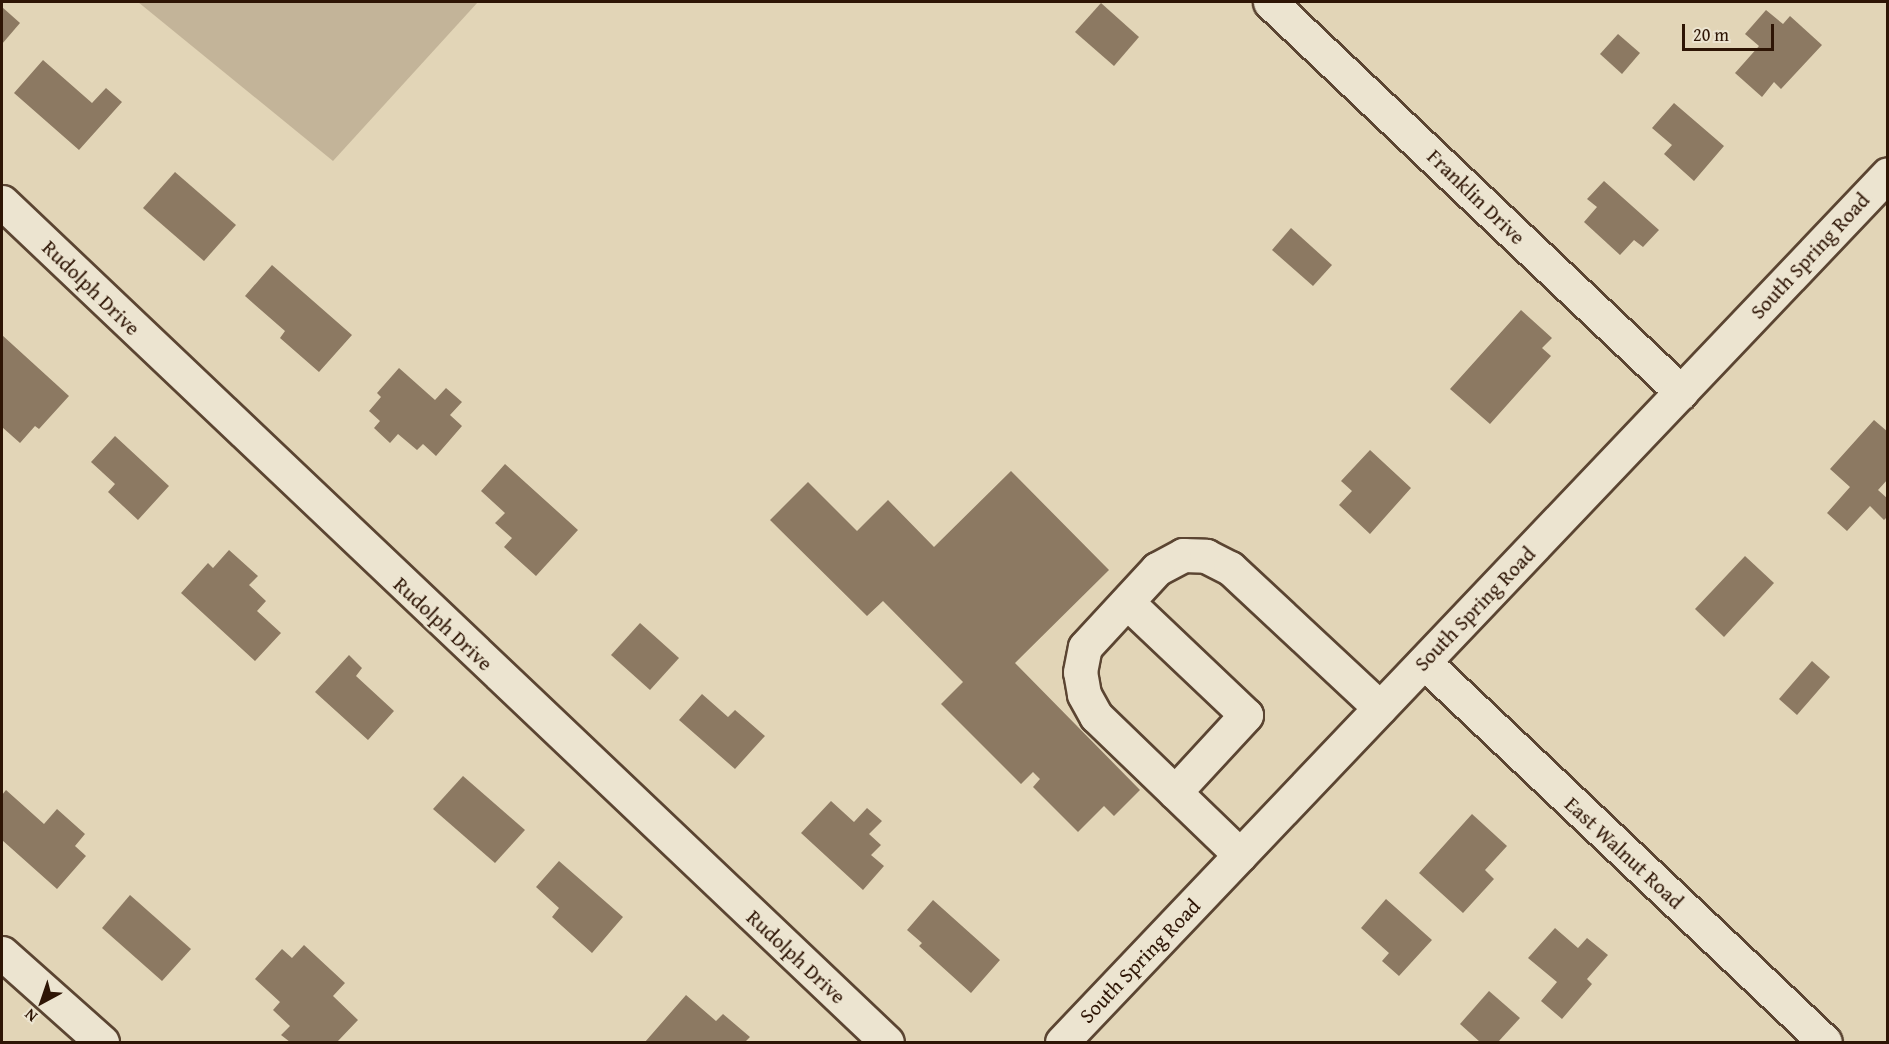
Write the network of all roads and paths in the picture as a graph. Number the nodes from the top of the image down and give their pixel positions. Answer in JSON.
{"nodes":[{"id":1,"x":1270,"y":2,"type":"edge"},
{"id":2,"x":1887,"y":174,"type":"edge"},
{"id":3,"x":2,"y":202,"type":"edge"},
{"id":4,"x":1681,"y":392,"type":"junction"},
{"id":5,"x":1126,"y":602,"type":"junction"},
{"id":6,"x":1424,"y":662,"type":"junction"},
{"id":7,"x":1380,"y":708,"type":"junction"},
{"id":8,"x":1175,"y":792,"type":"junction"},
{"id":9,"x":1240,"y":855,"type":"junction"},
{"id":10,"x":2,"y":953,"type":"edge"},
{"id":11,"x":102,"y":1042,"type":"edge"},
{"id":12,"x":887,"y":1042,"type":"edge"},
{"id":13,"x":1062,"y":1042,"type":"edge"},
{"id":14,"x":1825,"y":1042,"type":"edge"}],
"edges":[{"from":1,"to":4,"type":"street","name":"Franklin Drive"},
{"from":2,"to":4,"type":"street","name":"South Spring Road"},
{"from":3,"to":12,"type":"street","name":"Rudolph Drive"},
{"from":4,"to":6,"type":"street","name":"South Spring Road"},
{"from":5,"to":7,"type":"street"},
{"from":5,"to":8,"type":"street"},
{"from":5,"to":8,"type":"street"},
{"from":6,"to":7,"type":"street","name":"South Spring Road"},
{"from":6,"to":14,"type":"street","name":"East Walnut Road"},
{"from":7,"to":9,"type":"street","name":"South Spring Road"},
{"from":8,"to":9,"type":"street"},
{"from":9,"to":13,"type":"street","name":"South Spring Road"},
{"from":10,"to":11,"type":"street"}]}
